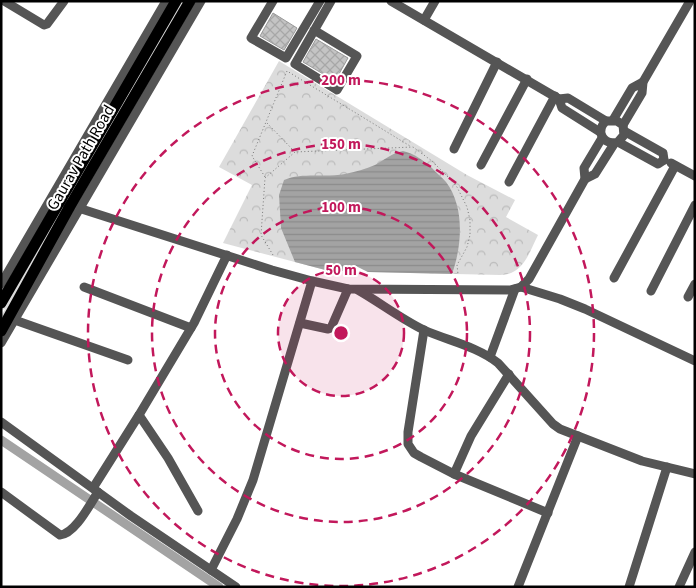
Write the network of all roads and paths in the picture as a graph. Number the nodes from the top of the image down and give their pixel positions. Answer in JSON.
{"nodes":[{"id":1,"x":4,"y":1,"type":"edge"},
{"id":2,"x":64,"y":1,"type":"edge"},
{"id":3,"x":190,"y":1,"type":"edge"},
{"id":4,"x":201,"y":1,"type":"edge"},
{"id":5,"x":273,"y":1,"type":"edge"},
{"id":6,"x":320,"y":1,"type":"edge"},
{"id":7,"x":330,"y":1,"type":"edge"},
{"id":8,"x":391,"y":1,"type":"edge"},
{"id":9,"x":434,"y":1,"type":"edge"},
{"id":10,"x":690,"y":1,"type":"edge"},
{"id":11,"x":172,"y":2,"type":"edge"},
{"id":12,"x":424,"y":20,"type":"junction"},
{"id":13,"x":314,"y":30,"type":"junction"},
{"id":14,"x":497,"y":62,"type":"junction"},
{"id":15,"x":526,"y":79,"type":"junction"},
{"id":16,"x":643,"y":82,"type":"junction"},
{"id":17,"x":557,"y":98,"type":"junction"},
{"id":18,"x":610,"y":121,"type":"junction"},
{"id":19,"x":266,"y":123,"type":"junction"},
{"id":20,"x":624,"y":128,"type":"junction"},
{"id":21,"x":601,"y":135,"type":"junction"},
{"id":22,"x":616,"y":143,"type":"junction"},
{"id":23,"x":413,"y":147,"type":"junction"},
{"id":24,"x":454,"y":149,"type":"dead end"},
{"id":25,"x":295,"y":152,"type":"junction"},
{"id":26,"x":664,"y":160,"type":"junction"},
{"id":27,"x":481,"y":165,"type":"dead end"},
{"id":28,"x":675,"y":166,"type":"junction"},
{"id":29,"x":695,"y":176,"type":"edge"},
{"id":30,"x":266,"y":178,"type":"junction"},
{"id":31,"x":585,"y":179,"type":"junction"},
{"id":32,"x":509,"y":182,"type":"dead end"},
{"id":33,"x":70,"y":206,"type":"junction"},
{"id":34,"x":695,"y":206,"type":"edge"},
{"id":35,"x":227,"y":255,"type":"junction"},
{"id":36,"x":273,"y":256,"type":"dead end"},
{"id":37,"x":458,"y":274,"type":"dead end"},
{"id":38,"x":614,"y":278,"type":"dead end"},
{"id":39,"x":312,"y":281,"type":"junction"},
{"id":40,"x":1,"y":284,"type":"edge"},
{"id":41,"x":695,"y":284,"type":"edge"},
{"id":42,"x":84,"y":286,"type":"dead end"},
{"id":43,"x":518,"y":288,"type":"junction"},
{"id":44,"x":348,"y":289,"type":"junction"},
{"id":45,"x":358,"y":290,"type":"junction"},
{"id":46,"x":651,"y":291,"type":"dead end"},
{"id":47,"x":688,"y":297,"type":"dead end"},
{"id":48,"x":1,"y":303,"type":"edge"},
{"id":49,"x":12,"y":319,"type":"junction"},
{"id":50,"x":300,"y":324,"type":"junction"},
{"id":51,"x":191,"y":328,"type":"junction"},
{"id":52,"x":424,"y":330,"type":"junction"},
{"id":53,"x":1,"y":331,"type":"edge"},
{"id":54,"x":1,"y":343,"type":"edge"},
{"id":55,"x":490,"y":357,"type":"junction"},
{"id":56,"x":128,"y":360,"type":"dead end"},
{"id":57,"x":695,"y":361,"type":"edge"},
{"id":58,"x":509,"y":374,"type":"junction"},
{"id":59,"x":139,"y":415,"type":"junction"},
{"id":60,"x":1,"y":422,"type":"edge"},
{"id":61,"x":578,"y":436,"type":"junction"},
{"id":62,"x":666,"y":467,"type":"junction"},
{"id":63,"x":454,"y":474,"type":"junction"},
{"id":64,"x":695,"y":474,"type":"edge"},
{"id":65,"x":1,"y":492,"type":"edge"},
{"id":66,"x":95,"y":492,"type":"junction"},
{"id":67,"x":198,"y":511,"type":"dead end"},
{"id":68,"x":548,"y":513,"type":"junction"},
{"id":69,"x":695,"y":552,"type":"edge"},
{"id":70,"x":211,"y":570,"type":"junction"},
{"id":71,"x":236,"y":587,"type":"edge"},
{"id":72,"x":518,"y":587,"type":"edge"},
{"id":73,"x":629,"y":587,"type":"edge"},
{"id":74,"x":679,"y":587,"type":"edge"}],
"edges":[{"from":1,"to":2,"type":"street"},
{"from":3,"to":33,"type":"main road","name":"Gaurav Path Road"},
{"from":4,"to":33,"type":"street"},
{"from":5,"to":6,"type":"street"},
{"from":7,"to":13,"type":"street"},
{"from":8,"to":12,"type":"street"},
{"from":9,"to":12,"type":"street"},
{"from":10,"to":16,"type":"street"},
{"from":11,"to":33,"type":"main road","name":"Gaurav Path Road"},
{"from":11,"to":40,"type":"street"},
{"from":12,"to":14,"type":"street"},
{"from":13,"to":13,"type":"street"},
{"from":14,"to":15,"type":"street"},
{"from":14,"to":24,"type":"street"},
{"from":15,"to":17,"type":"street"},
{"from":15,"to":27,"type":"street"},
{"from":16,"to":18,"type":"street"},
{"from":16,"to":20,"type":"street"},
{"from":17,"to":18,"type":"street"},
{"from":17,"to":21,"type":"street"},
{"from":17,"to":32,"type":"street"},
{"from":18,"to":20,"type":"street"},
{"from":18,"to":21,"type":"street"},
{"from":19,"to":23,"type":"path"},
{"from":19,"to":25,"type":"path"},
{"from":19,"to":30,"type":"path"},
{"from":20,"to":22,"type":"street"},
{"from":20,"to":26,"type":"street"},
{"from":21,"to":22,"type":"street"},
{"from":21,"to":31,"type":"street"},
{"from":22,"to":26,"type":"street"},
{"from":22,"to":31,"type":"street"},
{"from":23,"to":25,"type":"path"},
{"from":23,"to":37,"type":"path"},
{"from":25,"to":30,"type":"path"},
{"from":26,"to":28,"type":"street"},
{"from":28,"to":29,"type":"street"},
{"from":28,"to":38,"type":"street"},
{"from":30,"to":36,"type":"path"},
{"from":31,"to":43,"type":"street"},
{"from":33,"to":35,"type":"street"},
{"from":33,"to":48,"type":"main road","name":"Gaurav Path Road"},
{"from":33,"to":49,"type":"main road","name":"Gaurav Path Road"},
{"from":34,"to":46,"type":"street"},
{"from":35,"to":39,"type":"street"},
{"from":35,"to":51,"type":"street"},
{"from":39,"to":44,"type":"street"},
{"from":39,"to":50,"type":"street"},
{"from":41,"to":47,"type":"street"},
{"from":42,"to":51,"type":"street"},
{"from":43,"to":45,"type":"street"},
{"from":43,"to":55,"type":"street"},
{"from":43,"to":57,"type":"street"},
{"from":44,"to":45,"type":"street"},
{"from":44,"to":50,"type":"street"},
{"from":45,"to":52,"type":"street"},
{"from":49,"to":53,"type":"main road","name":"Gaurav Path Road"},
{"from":49,"to":54,"type":"street"},
{"from":49,"to":56,"type":"street"},
{"from":50,"to":70,"type":"street"},
{"from":51,"to":59,"type":"street"},
{"from":52,"to":55,"type":"street"},
{"from":52,"to":63,"type":"street"},
{"from":55,"to":58,"type":"street"},
{"from":58,"to":61,"type":"street"},
{"from":58,"to":63,"type":"street"},
{"from":59,"to":66,"type":"street"},
{"from":59,"to":67,"type":"street"},
{"from":60,"to":66,"type":"street"},
{"from":61,"to":62,"type":"street"},
{"from":61,"to":68,"type":"street"},
{"from":62,"to":64,"type":"street"},
{"from":62,"to":73,"type":"street"},
{"from":63,"to":68,"type":"street"},
{"from":65,"to":66,"type":"street"},
{"from":66,"to":70,"type":"street"},
{"from":68,"to":72,"type":"street"},
{"from":69,"to":74,"type":"street"},
{"from":70,"to":71,"type":"street"}]}
